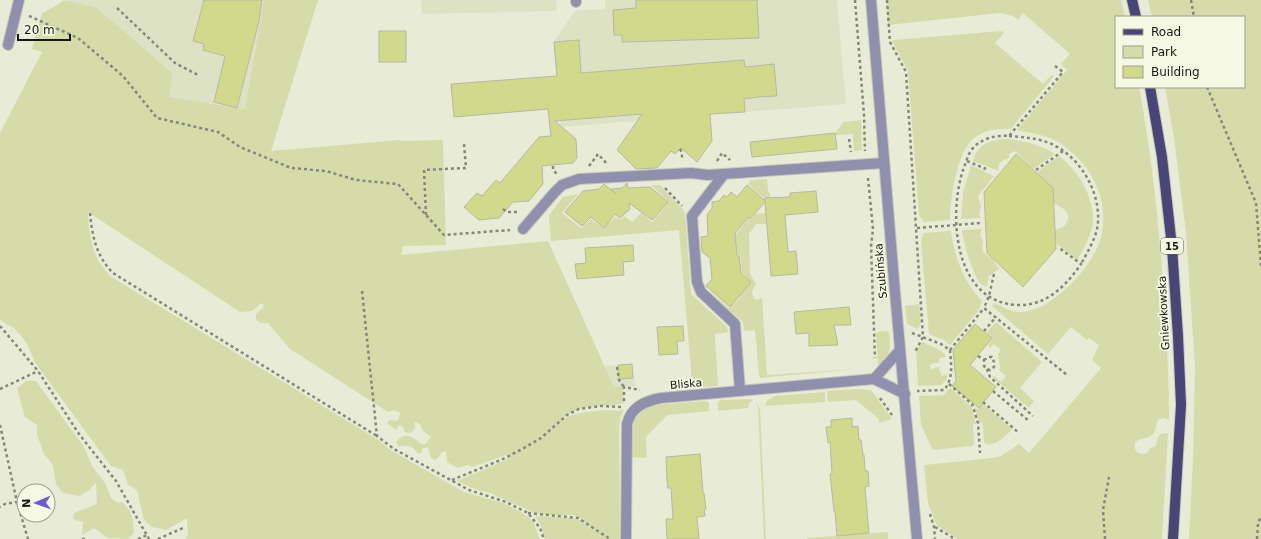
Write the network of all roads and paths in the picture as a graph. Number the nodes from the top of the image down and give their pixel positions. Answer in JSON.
{"nodes":[{"id":1,"x":855,"y":0,"type":"edge"},
{"id":2,"x":871,"y":0,"type":"edge"},
{"id":3,"x":887,"y":0,"type":"edge"},
{"id":4,"x":1132,"y":0,"type":"edge"},
{"id":5,"x":1191,"y":0,"type":"edge"},
{"id":6,"x":17,"y":5,"type":"edge"},
{"id":7,"x":117,"y":8,"type":"dead end"},
{"id":8,"x":1136,"y":16,"type":"edge"},
{"id":9,"x":1194,"y":16,"type":"edge"},
{"id":10,"x":8,"y":45,"type":"dead end"},
{"id":11,"x":1055,"y":66,"type":"dead end"},
{"id":12,"x":198,"y":76,"type":"dead end"},
{"id":13,"x":1150,"y":88,"type":"edge"},
{"id":14,"x":1207,"y":88,"type":"edge"},
{"id":15,"x":1009,"y":136,"type":"junction"},
{"id":16,"x":464,"y":144,"type":"dead end"},
{"id":17,"x":1063,"y":151,"type":"junction"},
{"id":18,"x":967,"y":161,"type":"junction"},
{"id":19,"x":884,"y":163,"type":"junction"},
{"id":20,"x":867,"y":164,"type":"junction"},
{"id":21,"x":986,"y":169,"type":"dead end"},
{"id":22,"x":1036,"y":170,"type":"dead end"},
{"id":23,"x":724,"y":174,"type":"junction"},
{"id":24,"x":652,"y":175,"type":"junction"},
{"id":25,"x":90,"y":213,"type":"dead end"},
{"id":26,"x":426,"y":215,"type":"junction"},
{"id":27,"x":692,"y":216,"type":"junction"},
{"id":28,"x":981,"y":223,"type":"dead end"},
{"id":29,"x":956,"y":226,"type":"junction"},
{"id":30,"x":917,"y":228,"type":"junction"},
{"id":31,"x":522,"y":229,"type":"joint"},
{"id":32,"x":1058,"y":246,"type":"dead end"},
{"id":33,"x":1081,"y":264,"type":"junction"},
{"id":34,"x":1261,"y":266,"type":"edge"},
{"id":35,"x":994,"y":274,"type":"dead end"},
{"id":36,"x":362,"y":291,"type":"dead end"},
{"id":37,"x":990,"y":296,"type":"junction"},
{"id":38,"x":984,"y":308,"type":"junction"},
{"id":39,"x":996,"y":317,"type":"junction"},
{"id":40,"x":0,"y":326,"type":"edge"},
{"id":41,"x":984,"y":331,"type":"dead end"},
{"id":42,"x":923,"y":336,"type":"junction"},
{"id":43,"x":912,"y":339,"type":"dead end"},
{"id":44,"x":913,"y":346,"type":"dead end"},
{"id":45,"x":900,"y":350,"type":"junction"},
{"id":46,"x":950,"y":350,"type":"junction"},
{"id":47,"x":978,"y":356,"type":"dead end"},
{"id":48,"x":984,"y":360,"type":"junction"},
{"id":49,"x":875,"y":364,"type":"dead end"},
{"id":50,"x":617,"y":367,"type":"dead end"},
{"id":51,"x":987,"y":369,"type":"junction"},
{"id":52,"x":38,"y":372,"type":"junction"},
{"id":53,"x":1067,"y":375,"type":"dead end"},
{"id":54,"x":874,"y":379,"type":"junction"},
{"id":55,"x":916,"y":384,"type":"dead end"},
{"id":56,"x":949,"y":384,"type":"junction"},
{"id":57,"x":624,"y":387,"type":"dead end"},
{"id":58,"x":0,"y":389,"type":"edge"},
{"id":59,"x":740,"y":391,"type":"junction"},
{"id":60,"x":993,"y":391,"type":"dead end"},
{"id":61,"x":877,"y":393,"type":"dead end"},
{"id":62,"x":904,"y":394,"type":"junction"},
{"id":63,"x":983,"y":402,"type":"dead end"},
{"id":64,"x":637,"y":407,"type":"junction"},
{"id":65,"x":1033,"y":416,"type":"dead end"},
{"id":66,"x":1029,"y":421,"type":"dead end"},
{"id":67,"x":907,"y":424,"type":"junction"},
{"id":68,"x":0,"y":425,"type":"edge"},
{"id":69,"x":1019,"y":433,"type":"dead end"},
{"id":70,"x":377,"y":436,"type":"junction"},
{"id":71,"x":980,"y":453,"type":"dead end"},
{"id":72,"x":1109,"y":477,"type":"dead end"},
{"id":73,"x":452,"y":481,"type":"junction"},
{"id":74,"x":16,"y":497,"type":"edge"},
{"id":75,"x":16,"y":502,"type":"edge"},
{"id":76,"x":0,"y":507,"type":"edge"},
{"id":77,"x":528,"y":513,"type":"junction"},
{"id":78,"x":1261,"y":516,"type":"edge"},
{"id":79,"x":23,"y":523,"type":"edge"},
{"id":80,"x":934,"y":527,"type":"dead end"},
{"id":81,"x":183,"y":528,"type":"dead end"},
{"id":82,"x":147,"y":536,"type":"junction"},
{"id":83,"x":28,"y":539,"type":"edge"},
{"id":84,"x":82,"y":539,"type":"edge"},
{"id":85,"x":85,"y":539,"type":"edge"},
{"id":86,"x":138,"y":539,"type":"edge"},
{"id":87,"x":149,"y":539,"type":"edge"},
{"id":88,"x":158,"y":539,"type":"edge"},
{"id":89,"x":544,"y":539,"type":"edge"},
{"id":90,"x":610,"y":539,"type":"edge"},
{"id":91,"x":626,"y":539,"type":"edge"},
{"id":92,"x":916,"y":539,"type":"edge"},
{"id":93,"x":955,"y":539,"type":"edge"},
{"id":94,"x":1105,"y":539,"type":"edge"},
{"id":95,"x":1173,"y":539,"type":"edge"},
{"id":96,"x":1257,"y":539,"type":"edge"}],
"edges":[{"from":1,"to":20,"type":"path"},
{"from":2,"to":19,"type":"street","name":"Szubińska"},
{"from":3,"to":30,"type":"path"},
{"from":4,"to":8,"type":"main road"},
{"from":5,"to":9,"type":"path"},
{"from":6,"to":10,"type":"street"},
{"from":6,"to":26,"type":"path"},
{"from":7,"to":12,"type":"path"},
{"from":11,"to":15,"type":"path"},
{"from":13,"to":95,"type":"main road","name":"Gniewkowska","number":"15"},
{"from":14,"to":34,"type":"path"},
{"from":15,"to":17,"type":"path"},
{"from":15,"to":18,"type":"path"},
{"from":16,"to":26,"type":"path"},
{"from":17,"to":22,"type":"path"},
{"from":17,"to":33,"type":"path"},
{"from":18,"to":21,"type":"path"},
{"from":18,"to":29,"type":"path"},
{"from":19,"to":20,"type":"street"},
{"from":19,"to":45,"type":"street","name":"Szubińska"},
{"from":20,"to":23,"type":"street"},
{"from":20,"to":49,"type":"path"},
{"from":23,"to":24,"type":"street"},
{"from":23,"to":27,"type":"street"},
{"from":24,"to":27,"type":"path"},
{"from":24,"to":31,"type":"street"},
{"from":25,"to":70,"type":"path"},
{"from":26,"to":31,"type":"path"},
{"from":27,"to":59,"type":"street"},
{"from":28,"to":29,"type":"path"},
{"from":29,"to":30,"type":"path"},
{"from":29,"to":37,"type":"path"},
{"from":30,"to":42,"type":"path"},
{"from":32,"to":33,"type":"path"},
{"from":33,"to":37,"type":"path"},
{"from":35,"to":37,"type":"path"},
{"from":36,"to":70,"type":"path"},
{"from":37,"to":38,"type":"path"},
{"from":38,"to":39,"type":"path"},
{"from":38,"to":46,"type":"path"},
{"from":39,"to":41,"type":"path"},
{"from":39,"to":53,"type":"path"},
{"from":40,"to":52,"type":"path"},
{"from":42,"to":43,"type":"path"},
{"from":42,"to":44,"type":"path"},
{"from":42,"to":46,"type":"path"},
{"from":45,"to":54,"type":"street"},
{"from":45,"to":62,"type":"street","name":"Szubińska"},
{"from":46,"to":56,"type":"path"},
{"from":47,"to":48,"type":"path"},
{"from":48,"to":51,"type":"path"},
{"from":48,"to":51,"type":"path"},
{"from":50,"to":57,"type":"path"},
{"from":51,"to":65,"type":"path"},
{"from":52,"to":58,"type":"path"},
{"from":52,"to":82,"type":"path"},
{"from":54,"to":59,"type":"street","name":"Bliska"},
{"from":54,"to":62,"type":"street"},
{"from":55,"to":56,"type":"path"},
{"from":56,"to":71,"type":"path"},
{"from":59,"to":64,"type":"street","name":"Bliska"},
{"from":60,"to":66,"type":"path"},
{"from":61,"to":67,"type":"path"},
{"from":62,"to":67,"type":"street","name":"Szubińska"},
{"from":63,"to":69,"type":"path"},
{"from":64,"to":73,"type":"path"},
{"from":64,"to":91,"type":"street"},
{"from":67,"to":92,"type":"street","name":"Szubińska"},
{"from":68,"to":74,"type":"path"},
{"from":70,"to":73,"type":"path"},
{"from":72,"to":94,"type":"path"},
{"from":73,"to":77,"type":"path"},
{"from":75,"to":76,"type":"path"},
{"from":77,"to":89,"type":"path"},
{"from":77,"to":90,"type":"path"},
{"from":78,"to":96,"type":"path"},
{"from":79,"to":83,"type":"path"},
{"from":80,"to":93,"type":"path"},
{"from":81,"to":88,"type":"path"},
{"from":82,"to":86,"type":"path"},
{"from":82,"to":87,"type":"path"},
{"from":84,"to":85,"type":"path"}]}
